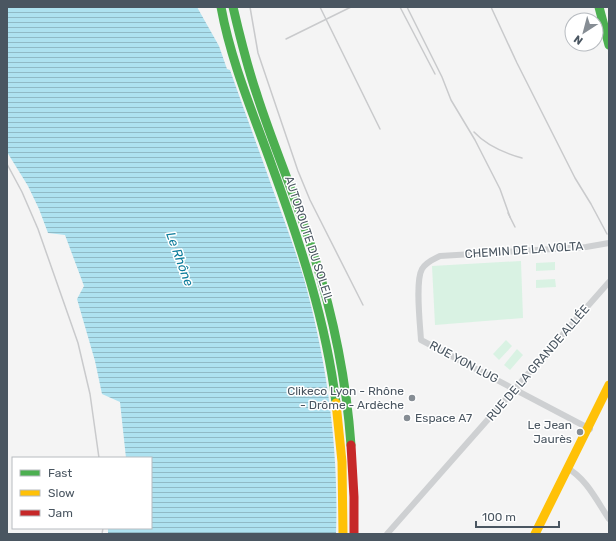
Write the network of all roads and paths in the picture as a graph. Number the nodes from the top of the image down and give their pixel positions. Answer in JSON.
{"nodes":[{"id":1,"x":221,"y":7,"type":"edge"},
{"id":2,"x":233,"y":7,"type":"edge"},
{"id":3,"x":599,"y":7,"type":"edge"},
{"id":4,"x":609,"y":45,"type":"edge"},
{"id":5,"x":609,"y":243,"type":"edge"},
{"id":6,"x":609,"y":282,"type":"edge"},
{"id":7,"x":421,"y":340,"type":"joint"},
{"id":8,"x":609,"y":385,"type":"edge"},
{"id":9,"x":515,"y":389,"type":"junction"},
{"id":10,"x":609,"y":393,"type":"edge"},
{"id":11,"x":589,"y":429,"type":"junction"},
{"id":12,"x":569,"y":469,"type":"junction"},
{"id":13,"x":609,"y":519,"type":"edge"},
{"id":14,"x":343,"y":534,"type":"edge"},
{"id":15,"x":354,"y":534,"type":"edge"},
{"id":16,"x":388,"y":534,"type":"edge"},
{"id":17,"x":535,"y":534,"type":"edge"}],
"edges":[{"from":1,"to":14,"type":"main road","name":"AUTOROUTE DU SOLEIL"},
{"from":2,"to":15,"type":"main road","name":"AUTOROUTE DU SOLEIL"},
{"from":3,"to":4,"type":"main road"},
{"from":5,"to":7,"type":"street","name":"CHEMIN DE LA VOLTA"},
{"from":6,"to":9,"type":"street","name":"RUE DE LA GRANDE ALLÉE"},
{"from":7,"to":9,"type":"street","name":"RUE YON LUG"},
{"from":8,"to":11,"type":"main road"},
{"from":9,"to":11,"type":"street","name":"RUE YON LUG"},
{"from":9,"to":16,"type":"street","name":"RUE DE LA GRANDE ALLÉE"},
{"from":10,"to":11,"type":"main road"},
{"from":11,"to":12,"type":"main road"},
{"from":12,"to":13,"type":"street"},
{"from":12,"to":17,"type":"main road"}]}
